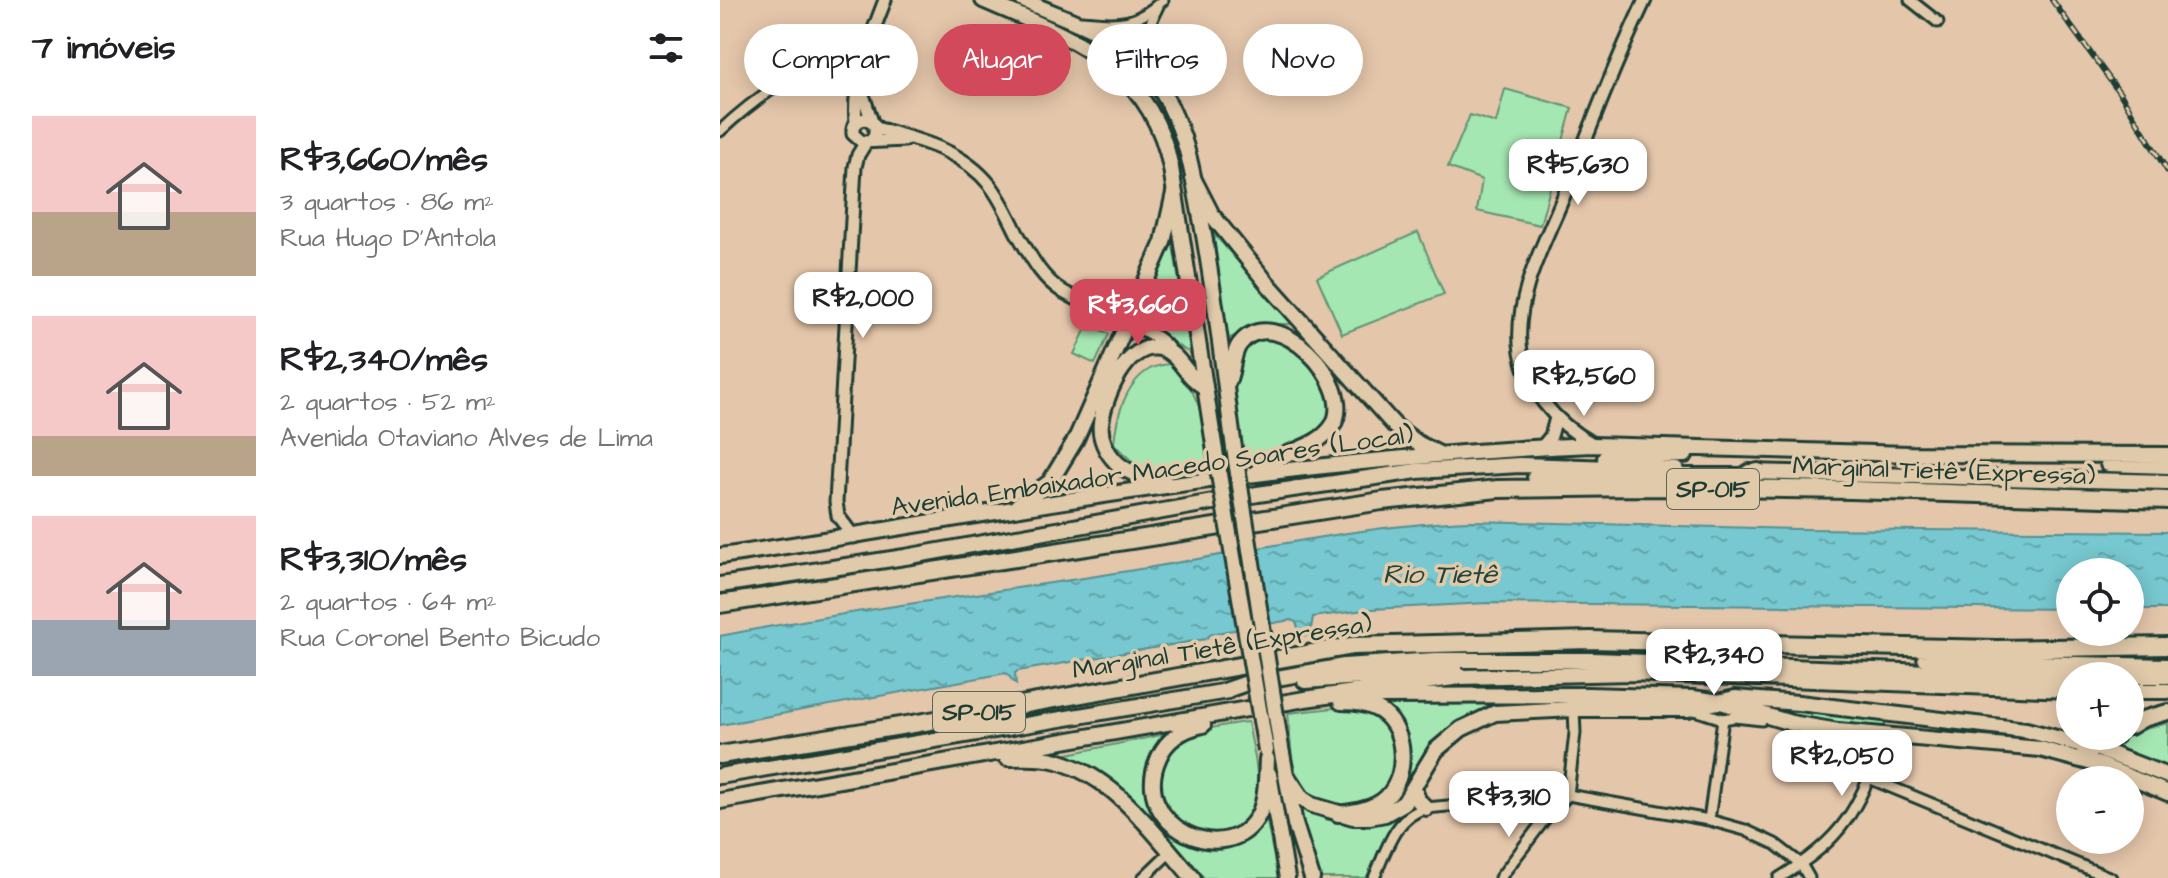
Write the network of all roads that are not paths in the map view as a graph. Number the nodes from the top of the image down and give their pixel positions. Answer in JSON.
{"nodes":[{"id":1,"x":885,"y":0,"type":"edge"},
{"id":2,"x":983,"y":0,"type":"edge"},
{"id":3,"x":1023,"y":0,"type":"edge"},
{"id":4,"x":1645,"y":0,"type":"edge"},
{"id":5,"x":1910,"y":0,"type":"edge"},
{"id":6,"x":1162,"y":2,"type":"edge"},
{"id":7,"x":1066,"y":20,"type":"junction"},
{"id":8,"x":1938,"y":22,"type":"dead end"},
{"id":9,"x":876,"y":24,"type":"edge"},
{"id":10,"x":1151,"y":24,"type":"edge"},
{"id":11,"x":1087,"y":30,"type":"edge"},
{"id":12,"x":760,"y":96,"type":"edge"},
{"id":13,"x":855,"y":96,"type":"edge"},
{"id":14,"x":863,"y":96,"type":"edge"},
{"id":15,"x":1163,"y":96,"type":"edge"},
{"id":16,"x":856,"y":123,"type":"junction"},
{"id":17,"x":874,"y":125,"type":"junction"},
{"id":18,"x":720,"y":131,"type":"edge"},
{"id":19,"x":919,"y":140,"type":"junction"},
{"id":20,"x":868,"y":142,"type":"junction"},
{"id":21,"x":1193,"y":178,"type":"junction"},
{"id":22,"x":1174,"y":193,"type":"junction"},
{"id":23,"x":1127,"y":322,"type":"junction"},
{"id":24,"x":1170,"y":352,"type":"junction"},
{"id":25,"x":1226,"y":386,"type":"junction"},
{"id":26,"x":1205,"y":387,"type":"junction"},
{"id":27,"x":1556,"y":418,"type":"junction"},
{"id":28,"x":1593,"y":445,"type":"junction"},
{"id":29,"x":1542,"y":447,"type":"junction"},
{"id":30,"x":1744,"y":449,"type":"junction"},
{"id":31,"x":1439,"y":454,"type":"junction"},
{"id":32,"x":2023,"y":455,"type":"junction"},
{"id":33,"x":2168,"y":455,"type":"edge"},
{"id":34,"x":1501,"y":465,"type":"junction"},
{"id":35,"x":2168,"y":466,"type":"edge"},
{"id":36,"x":1758,"y":472,"type":"junction"},
{"id":37,"x":1254,"y":474,"type":"junction"},
{"id":38,"x":2168,"y":474,"type":"edge"},
{"id":39,"x":1974,"y":477,"type":"junction"},
{"id":40,"x":2168,"y":482,"type":"edge"},
{"id":41,"x":1175,"y":485,"type":"junction"},
{"id":42,"x":1445,"y":493,"type":"junction"},
{"id":43,"x":2168,"y":500,"type":"edge"},
{"id":44,"x":1013,"y":509,"type":"junction"},
{"id":45,"x":854,"y":537,"type":"junction"},
{"id":46,"x":720,"y":556,"type":"edge"},
{"id":47,"x":720,"y":585,"type":"edge"},
{"id":48,"x":720,"y":604,"type":"edge"},
{"id":49,"x":1846,"y":646,"type":"junction"},
{"id":50,"x":2168,"y":646,"type":"edge"},
{"id":51,"x":2068,"y":648,"type":"junction"},
{"id":52,"x":2168,"y":655,"type":"edge"},
{"id":53,"x":2168,"y":667,"type":"edge"},
{"id":54,"x":1525,"y":674,"type":"junction"},
{"id":55,"x":2144,"y":676,"type":"edge"},
{"id":56,"x":2168,"y":676,"type":"edge"},
{"id":57,"x":2056,"y":677,"type":"edge"},
{"id":58,"x":2056,"y":689,"type":"edge"},
{"id":59,"x":2144,"y":691,"type":"edge"},
{"id":60,"x":2168,"y":691,"type":"edge"},
{"id":61,"x":1221,"y":692,"type":"junction"},
{"id":62,"x":1364,"y":692,"type":"junction"},
{"id":63,"x":1305,"y":699,"type":"junction"},
{"id":64,"x":1721,"y":702,"type":"junction"},
{"id":65,"x":1583,"y":704,"type":"junction"},
{"id":66,"x":1688,"y":709,"type":"junction"},
{"id":67,"x":2168,"y":712,"type":"edge"},
{"id":68,"x":1219,"y":715,"type":"junction"},
{"id":69,"x":1902,"y":716,"type":"junction"},
{"id":70,"x":1723,"y":719,"type":"junction"},
{"id":71,"x":2144,"y":719,"type":"edge"},
{"id":72,"x":1791,"y":723,"type":"junction"},
{"id":73,"x":1886,"y":736,"type":"junction"},
{"id":74,"x":2056,"y":737,"type":"edge"},
{"id":75,"x":2096,"y":750,"type":"edge"},
{"id":76,"x":2101,"y":750,"type":"edge"},
{"id":77,"x":1266,"y":754,"type":"junction"},
{"id":78,"x":720,"y":755,"type":"edge"},
{"id":79,"x":979,"y":756,"type":"junction"},
{"id":80,"x":2080,"y":758,"type":"junction"},
{"id":81,"x":825,"y":761,"type":"junction"},
{"id":82,"x":1285,"y":773,"type":"junction"},
{"id":83,"x":720,"y":776,"type":"edge"},
{"id":84,"x":2168,"y":776,"type":"edge"},
{"id":85,"x":1869,"y":778,"type":"junction"},
{"id":86,"x":720,"y":786,"type":"edge"},
{"id":87,"x":1414,"y":789,"type":"junction"},
{"id":88,"x":2168,"y":793,"type":"edge"},
{"id":89,"x":1568,"y":795,"type":"junction"},
{"id":90,"x":720,"y":801,"type":"edge"},
{"id":91,"x":1426,"y":808,"type":"junction"},
{"id":92,"x":1338,"y":814,"type":"junction"},
{"id":93,"x":1709,"y":820,"type":"junction"},
{"id":94,"x":1170,"y":852,"type":"junction"},
{"id":95,"x":1801,"y":864,"type":"junction"},
{"id":96,"x":1143,"y":878,"type":"edge"},
{"id":97,"x":1193,"y":878,"type":"edge"},
{"id":98,"x":1287,"y":878,"type":"edge"},
{"id":99,"x":1312,"y":878,"type":"edge"},
{"id":100,"x":1374,"y":878,"type":"edge"},
{"id":101,"x":1500,"y":878,"type":"edge"},
{"id":102,"x":1779,"y":878,"type":"edge"},
{"id":103,"x":1809,"y":878,"type":"edge"},
{"id":104,"x":2111,"y":878,"type":"edge"}],
"edges":[{"from":1,"to":9,"type":"street"},
{"from":2,"to":22,"type":"main road"},
{"from":3,"to":7,"type":"main road"},
{"from":4,"to":27,"type":"street"},
{"from":5,"to":8,"type":"street"},
{"from":6,"to":7,"type":"street"},
{"from":6,"to":10,"type":"street"},
{"from":7,"to":11,"type":"main road"},
{"from":12,"to":18,"type":"street"},
{"from":13,"to":16,"type":"street"},
{"from":14,"to":17,"type":"street"},
{"from":15,"to":21,"type":"main road"},
{"from":16,"to":17,"type":"street"},
{"from":16,"to":20,"type":"street"},
{"from":17,"to":19,"type":"street"},
{"from":17,"to":20,"type":"street"},
{"from":19,"to":20,"type":"street"},
{"from":19,"to":23,"type":"street"},
{"from":20,"to":45,"type":"street"},
{"from":21,"to":25,"type":"main road"},
{"from":21,"to":31,"type":"main road"},
{"from":22,"to":23,"type":"main road"},
{"from":22,"to":26,"type":"main road"},
{"from":23,"to":24,"type":"street"},
{"from":23,"to":44,"type":"main road"},
{"from":24,"to":26,"type":"main road"},
{"from":24,"to":41,"type":"main road"},
{"from":25,"to":37,"type":"main road"},
{"from":25,"to":82,"type":"main road","bridge":true},
{"from":26,"to":77,"type":"main road","bridge":true},
{"from":27,"to":28,"type":"street"},
{"from":27,"to":29,"type":"street"},
{"from":28,"to":29,"type":"main road","name":"Avenida Embaixador Macedo Soares (Local)"},
{"from":28,"to":30,"type":"main road","name":"Avenida Embaixador Macedo Soares (Local)"},
{"from":29,"to":31,"type":"main road","name":"Avenida Embaixador Macedo Soares (Local)"},
{"from":30,"to":32,"type":"main road","name":"Avenida Embaixador Macedo Soares (Local)"},
{"from":30,"to":34,"type":"main road"},
{"from":31,"to":37,"type":"main road","name":"Avenida Embaixador Macedo Soares (Local)"},
{"from":32,"to":33,"type":"main road","name":"Avenida Embaixador Macedo Soares (Local)"},
{"from":32,"to":35,"type":"main road"},
{"from":34,"to":36,"type":"main road"},
{"from":34,"to":47,"type":"main road"},
{"from":36,"to":39,"type":"main road"},
{"from":36,"to":42,"type":"highway"},
{"from":37,"to":41,"type":"main road","name":"Avenida Embaixador Macedo Soares (Local)"},
{"from":38,"to":39,"type":"main road"},
{"from":39,"to":40,"type":"main road"},
{"from":41,"to":44,"type":"main road","name":"Avenida Embaixador Macedo Soares (Local)"},
{"from":42,"to":43,"type":"highway","name":"Marginal Tietê (Expressa)","number":"SP-015"},
{"from":42,"to":48,"type":"highway","name":"Marginal Tietê (Expressa)","number":"SP-015"},
{"from":44,"to":45,"type":"main road","name":"Avenida Embaixador Macedo Soares (Local)"},
{"from":45,"to":46,"type":"main road","name":"Avenida Embaixador Macedo Soares (Local)"},
{"from":49,"to":51,"type":"highway","name":"Marginal Tietê (Expressa)","number":"SP-015"},
{"from":49,"to":53,"type":"highway"},
{"from":49,"to":78,"type":"highway","name":"Marginal Tietê (Expressa)","number":"SP-015"},
{"from":50,"to":51,"type":"highway","name":"Marginal Tietê (Expressa)","number":"SP-015"},
{"from":51,"to":52,"type":"highway","number":"SP-015"},
{"from":54,"to":58,"type":"main road"},
{"from":54,"to":61,"type":"main road"},
{"from":54,"to":62,"type":"main road"},
{"from":55,"to":56,"type":"main road"},
{"from":57,"to":61,"type":"main road"},
{"from":59,"to":60,"type":"main road"},
{"from":61,"to":81,"type":"main road"},
{"from":62,"to":63,"type":"main road"},
{"from":62,"to":65,"type":"main road"},
{"from":63,"to":68,"type":"main road"},
{"from":63,"to":92,"type":"main road"},
{"from":64,"to":65,"type":"main road"},
{"from":64,"to":66,"type":"main road"},
{"from":64,"to":69,"type":"main road"},
{"from":64,"to":72,"type":"main road"},
{"from":65,"to":66,"type":"main road"},
{"from":65,"to":87,"type":"main road"},
{"from":65,"to":89,"type":"street"},
{"from":66,"to":70,"type":"street"},
{"from":67,"to":71,"type":"main road"},
{"from":68,"to":77,"type":"main road"},
{"from":68,"to":79,"type":"main road"},
{"from":69,"to":73,"type":"main road"},
{"from":69,"to":74,"type":"main road"},
{"from":70,"to":72,"type":"street"},
{"from":70,"to":93,"type":"street"},
{"from":72,"to":73,"type":"main road"},
{"from":73,"to":80,"type":"main road"},
{"from":73,"to":85,"type":"street"},
{"from":75,"to":80,"type":"main road"},
{"from":76,"to":84,"type":"main road"},
{"from":77,"to":98,"type":"main road"},
{"from":79,"to":90,"type":"main road"},
{"from":79,"to":94,"type":"main road"},
{"from":80,"to":88,"type":"main road"},
{"from":81,"to":83,"type":"main road"},
{"from":81,"to":86,"type":"main road"},
{"from":82,"to":92,"type":"main road"},
{"from":82,"to":99,"type":"main road"},
{"from":85,"to":95,"type":"street"},
{"from":85,"to":104,"type":"street"},
{"from":87,"to":91,"type":"main road"},
{"from":87,"to":92,"type":"main road"},
{"from":89,"to":91,"type":"street"},
{"from":89,"to":93,"type":"street"},
{"from":89,"to":101,"type":"street"},
{"from":91,"to":100,"type":"street"},
{"from":93,"to":95,"type":"street"},
{"from":94,"to":96,"type":"street"},
{"from":94,"to":97,"type":"main road"},
{"from":95,"to":102,"type":"street"},
{"from":95,"to":103,"type":"street"}]}
